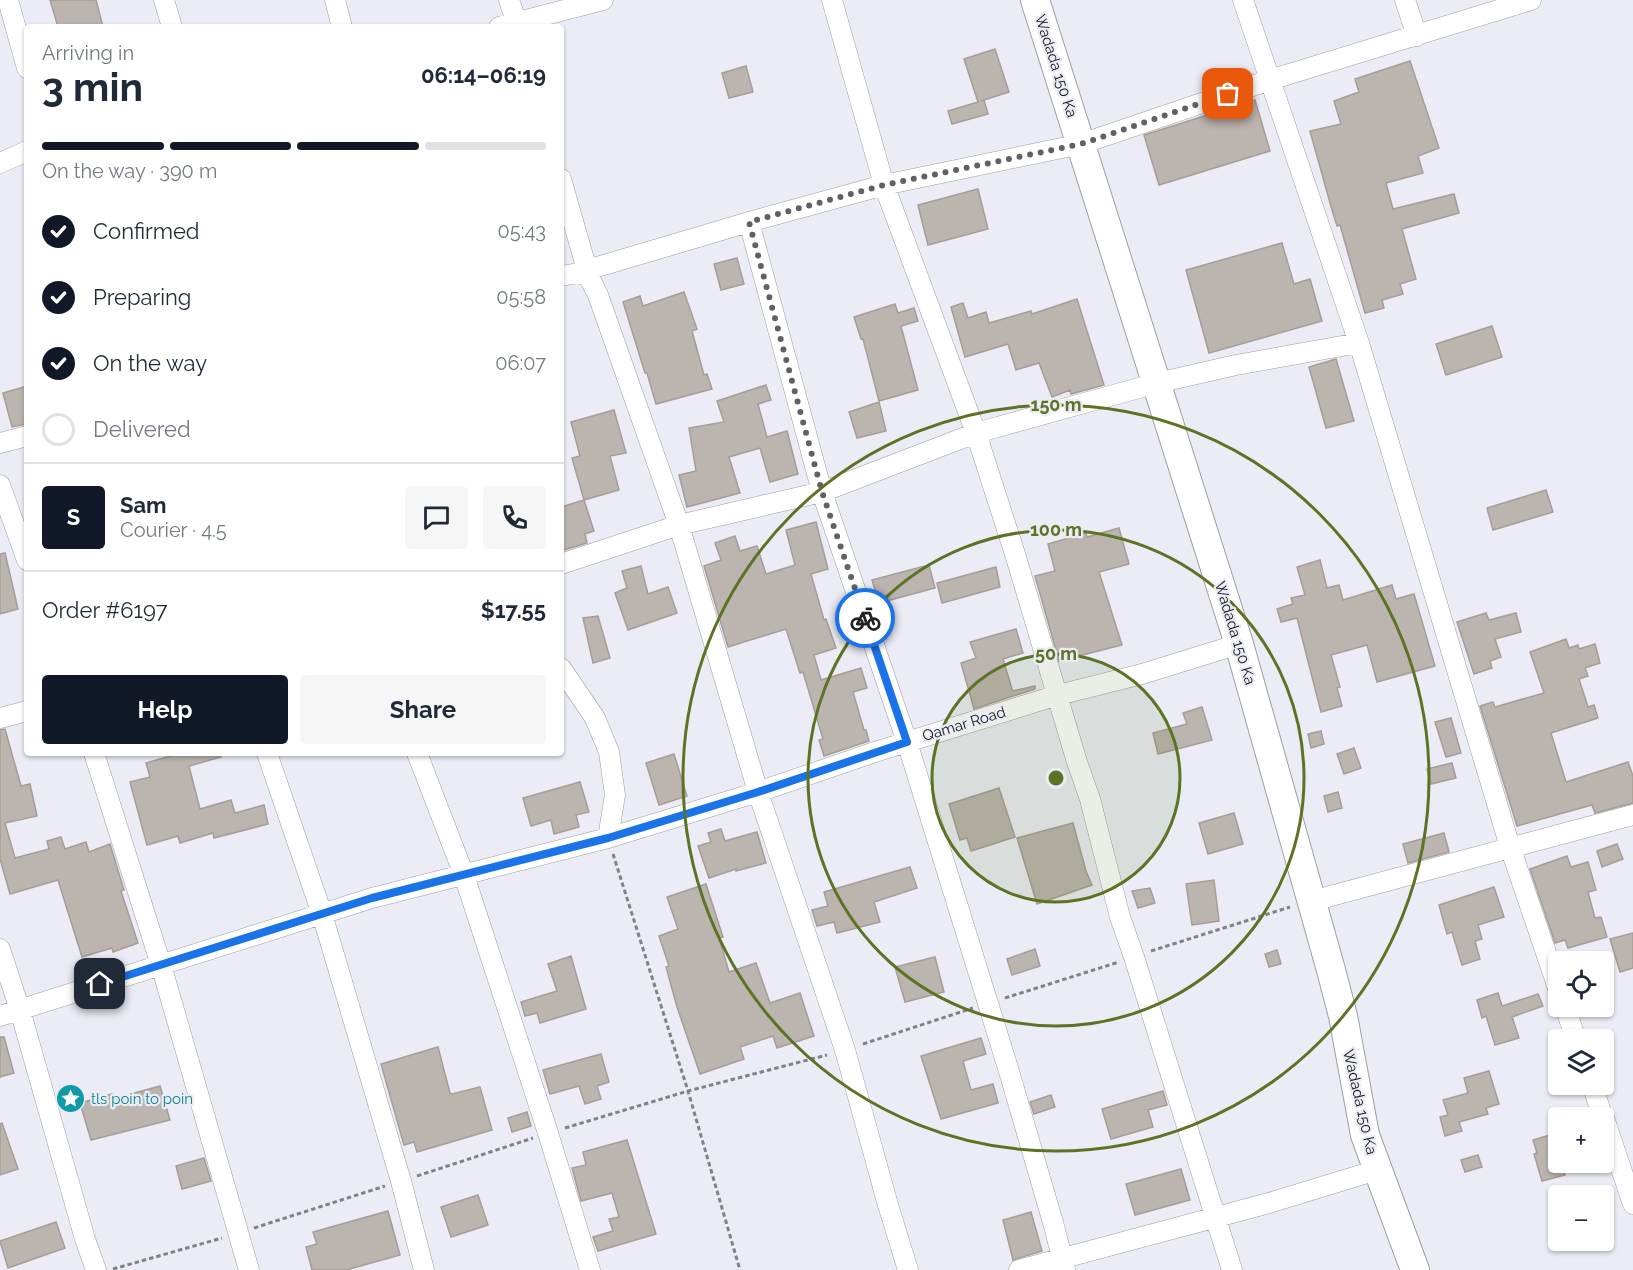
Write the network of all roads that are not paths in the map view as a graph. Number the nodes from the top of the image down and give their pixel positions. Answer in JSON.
{"nodes":[{"id":1,"x":8,"y":0,"type":"edge"},
{"id":2,"x":164,"y":0,"type":"edge"},
{"id":3,"x":335,"y":0,"type":"edge"},
{"id":4,"x":509,"y":0,"type":"edge"},
{"id":5,"x":603,"y":0,"type":"edge"},
{"id":6,"x":832,"y":0,"type":"edge"},
{"id":7,"x":1035,"y":0,"type":"edge"},
{"id":8,"x":1243,"y":0,"type":"edge"},
{"id":9,"x":1405,"y":0,"type":"edge"},
{"id":10,"x":1531,"y":0,"type":"edge"},
{"id":11,"x":171,"y":24,"type":"edge"},
{"id":12,"x":341,"y":24,"type":"edge"},
{"id":13,"x":511,"y":24,"type":"edge"},
{"id":14,"x":515,"y":24,"type":"edge"},
{"id":15,"x":1417,"y":36,"type":"junction"},
{"id":16,"x":24,"y":57,"type":"edge"},
{"id":17,"x":1270,"y":80,"type":"junction"},
{"id":18,"x":1081,"y":144,"type":"junction"},
{"id":19,"x":24,"y":153,"type":"edge"},
{"id":20,"x":0,"y":163,"type":"edge"},
{"id":21,"x":884,"y":185,"type":"junction"},
{"id":22,"x":564,"y":189,"type":"edge"},
{"id":23,"x":749,"y":222,"type":"junction"},
{"id":24,"x":588,"y":274,"type":"junction"},
{"id":25,"x":564,"y":276,"type":"edge"},
{"id":26,"x":1359,"y":343,"type":"junction"},
{"id":27,"x":1156,"y":383,"type":"junction"},
{"id":28,"x":976,"y":433,"type":"junction"},
{"id":29,"x":24,"y":437,"type":"edge"},
{"id":30,"x":0,"y":443,"type":"edge"},
{"id":31,"x":0,"y":485,"type":"edge"},
{"id":32,"x":822,"y":492,"type":"junction"},
{"id":33,"x":679,"y":525,"type":"junction"},
{"id":34,"x":24,"y":552,"type":"edge"},
{"id":35,"x":564,"y":563,"type":"edge"},
{"id":36,"x":1239,"y":644,"type":"junction"},
{"id":37,"x":564,"y":673,"type":"edge"},
{"id":38,"x":1058,"y":695,"type":"junction"},
{"id":39,"x":24,"y":712,"type":"edge"},
{"id":40,"x":0,"y":718,"type":"edge"},
{"id":41,"x":907,"y":742,"type":"junction"},
{"id":42,"x":95,"y":756,"type":"edge"},
{"id":43,"x":268,"y":756,"type":"edge"},
{"id":44,"x":418,"y":756,"type":"edge"},
{"id":45,"x":758,"y":792,"type":"junction"},
{"id":46,"x":1633,"y":815,"type":"edge"},
{"id":47,"x":608,"y":838,"type":"junction"},
{"id":48,"x":1510,"y":847,"type":"junction"},
{"id":49,"x":464,"y":875,"type":"junction"},
{"id":50,"x":1312,"y":902,"type":"junction"},
{"id":51,"x":322,"y":914,"type":"junction"},
{"id":52,"x":0,"y":949,"type":"edge"},
{"id":53,"x":1548,"y":959,"type":"edge"},
{"id":54,"x":161,"y":965,"type":"junction"},
{"id":55,"x":20,"y":1010,"type":"junction"},
{"id":56,"x":0,"y":1016,"type":"edge"},
{"id":57,"x":1614,"y":1150,"type":"edge"},
{"id":58,"x":1377,"y":1170,"type":"junction"},
{"id":59,"x":1633,"y":1204,"type":"edge"},
{"id":60,"x":1215,"y":1218,"type":"junction"},
{"id":61,"x":1063,"y":1264,"type":"edge"},
{"id":62,"x":96,"y":1270,"type":"edge"},
{"id":63,"x":249,"y":1270,"type":"edge"},
{"id":64,"x":424,"y":1270,"type":"edge"},
{"id":65,"x":590,"y":1270,"type":"edge"},
{"id":66,"x":908,"y":1270,"type":"edge"},
{"id":67,"x":1019,"y":1270,"type":"edge"},
{"id":68,"x":1232,"y":1270,"type":"edge"},
{"id":69,"x":1415,"y":1270,"type":"edge"}],
"edges":[{"from":1,"to":16,"type":"street"},
{"from":2,"to":11,"type":"street"},
{"from":3,"to":12,"type":"street"},
{"from":4,"to":13,"type":"street"},
{"from":5,"to":14,"type":"street"},
{"from":6,"to":21,"type":"street"},
{"from":7,"to":18,"type":"street","name":"Wadada 150 Ka"},
{"from":8,"to":17,"type":"street"},
{"from":9,"to":15,"type":"street"},
{"from":10,"to":15,"type":"street"},
{"from":15,"to":17,"type":"street"},
{"from":17,"to":18,"type":"street"},
{"from":17,"to":26,"type":"street"},
{"from":18,"to":21,"type":"street"},
{"from":18,"to":27,"type":"street","name":"Wadada 150 Ka"},
{"from":19,"to":20,"type":"street"},
{"from":21,"to":23,"type":"street"},
{"from":21,"to":28,"type":"street"},
{"from":22,"to":24,"type":"street"},
{"from":23,"to":24,"type":"street"},
{"from":23,"to":32,"type":"street"},
{"from":24,"to":25,"type":"street"},
{"from":24,"to":33,"type":"street"},
{"from":26,"to":27,"type":"street"},
{"from":26,"to":48,"type":"street"},
{"from":27,"to":28,"type":"street"},
{"from":27,"to":36,"type":"street","name":"Wadada 150 Ka"},
{"from":28,"to":32,"type":"street"},
{"from":28,"to":38,"type":"street"},
{"from":29,"to":30,"type":"street"},
{"from":31,"to":34,"type":"street"},
{"from":32,"to":33,"type":"street"},
{"from":32,"to":41,"type":"street"},
{"from":33,"to":35,"type":"street"},
{"from":33,"to":45,"type":"street"},
{"from":36,"to":38,"type":"street","name":"Qamar Road"},
{"from":36,"to":50,"type":"street","name":"Wadada 150 Ka"},
{"from":37,"to":47,"type":"street"},
{"from":38,"to":41,"type":"street","name":"Qamar Road"},
{"from":38,"to":60,"type":"street"},
{"from":39,"to":40,"type":"street"},
{"from":41,"to":45,"type":"street","name":"Qamar Road"},
{"from":41,"to":61,"type":"street"},
{"from":42,"to":54,"type":"street"},
{"from":43,"to":51,"type":"street"},
{"from":44,"to":49,"type":"street"},
{"from":45,"to":47,"type":"street","name":"Qamar Road"},
{"from":45,"to":66,"type":"street"},
{"from":46,"to":48,"type":"street"},
{"from":47,"to":49,"type":"street","name":"Qamar Road"},
{"from":48,"to":50,"type":"street"},
{"from":48,"to":53,"type":"street"},
{"from":49,"to":51,"type":"street","name":"Qamar Road"},
{"from":49,"to":65,"type":"street"},
{"from":50,"to":58,"type":"street","name":"Wadada 150 Ka"},
{"from":51,"to":54,"type":"street","name":"Qamar Road"},
{"from":51,"to":64,"type":"street"},
{"from":52,"to":55,"type":"street"},
{"from":54,"to":55,"type":"street","name":"Qamar Road"},
{"from":54,"to":63,"type":"street"},
{"from":55,"to":56,"type":"street","name":"Qamar Road"},
{"from":55,"to":62,"type":"street"},
{"from":57,"to":59,"type":"street"},
{"from":58,"to":60,"type":"street"},
{"from":58,"to":69,"type":"street","name":"Wadada 150 Ka"},
{"from":60,"to":61,"type":"street"},
{"from":60,"to":68,"type":"street"},
{"from":61,"to":67,"type":"street"}]}
